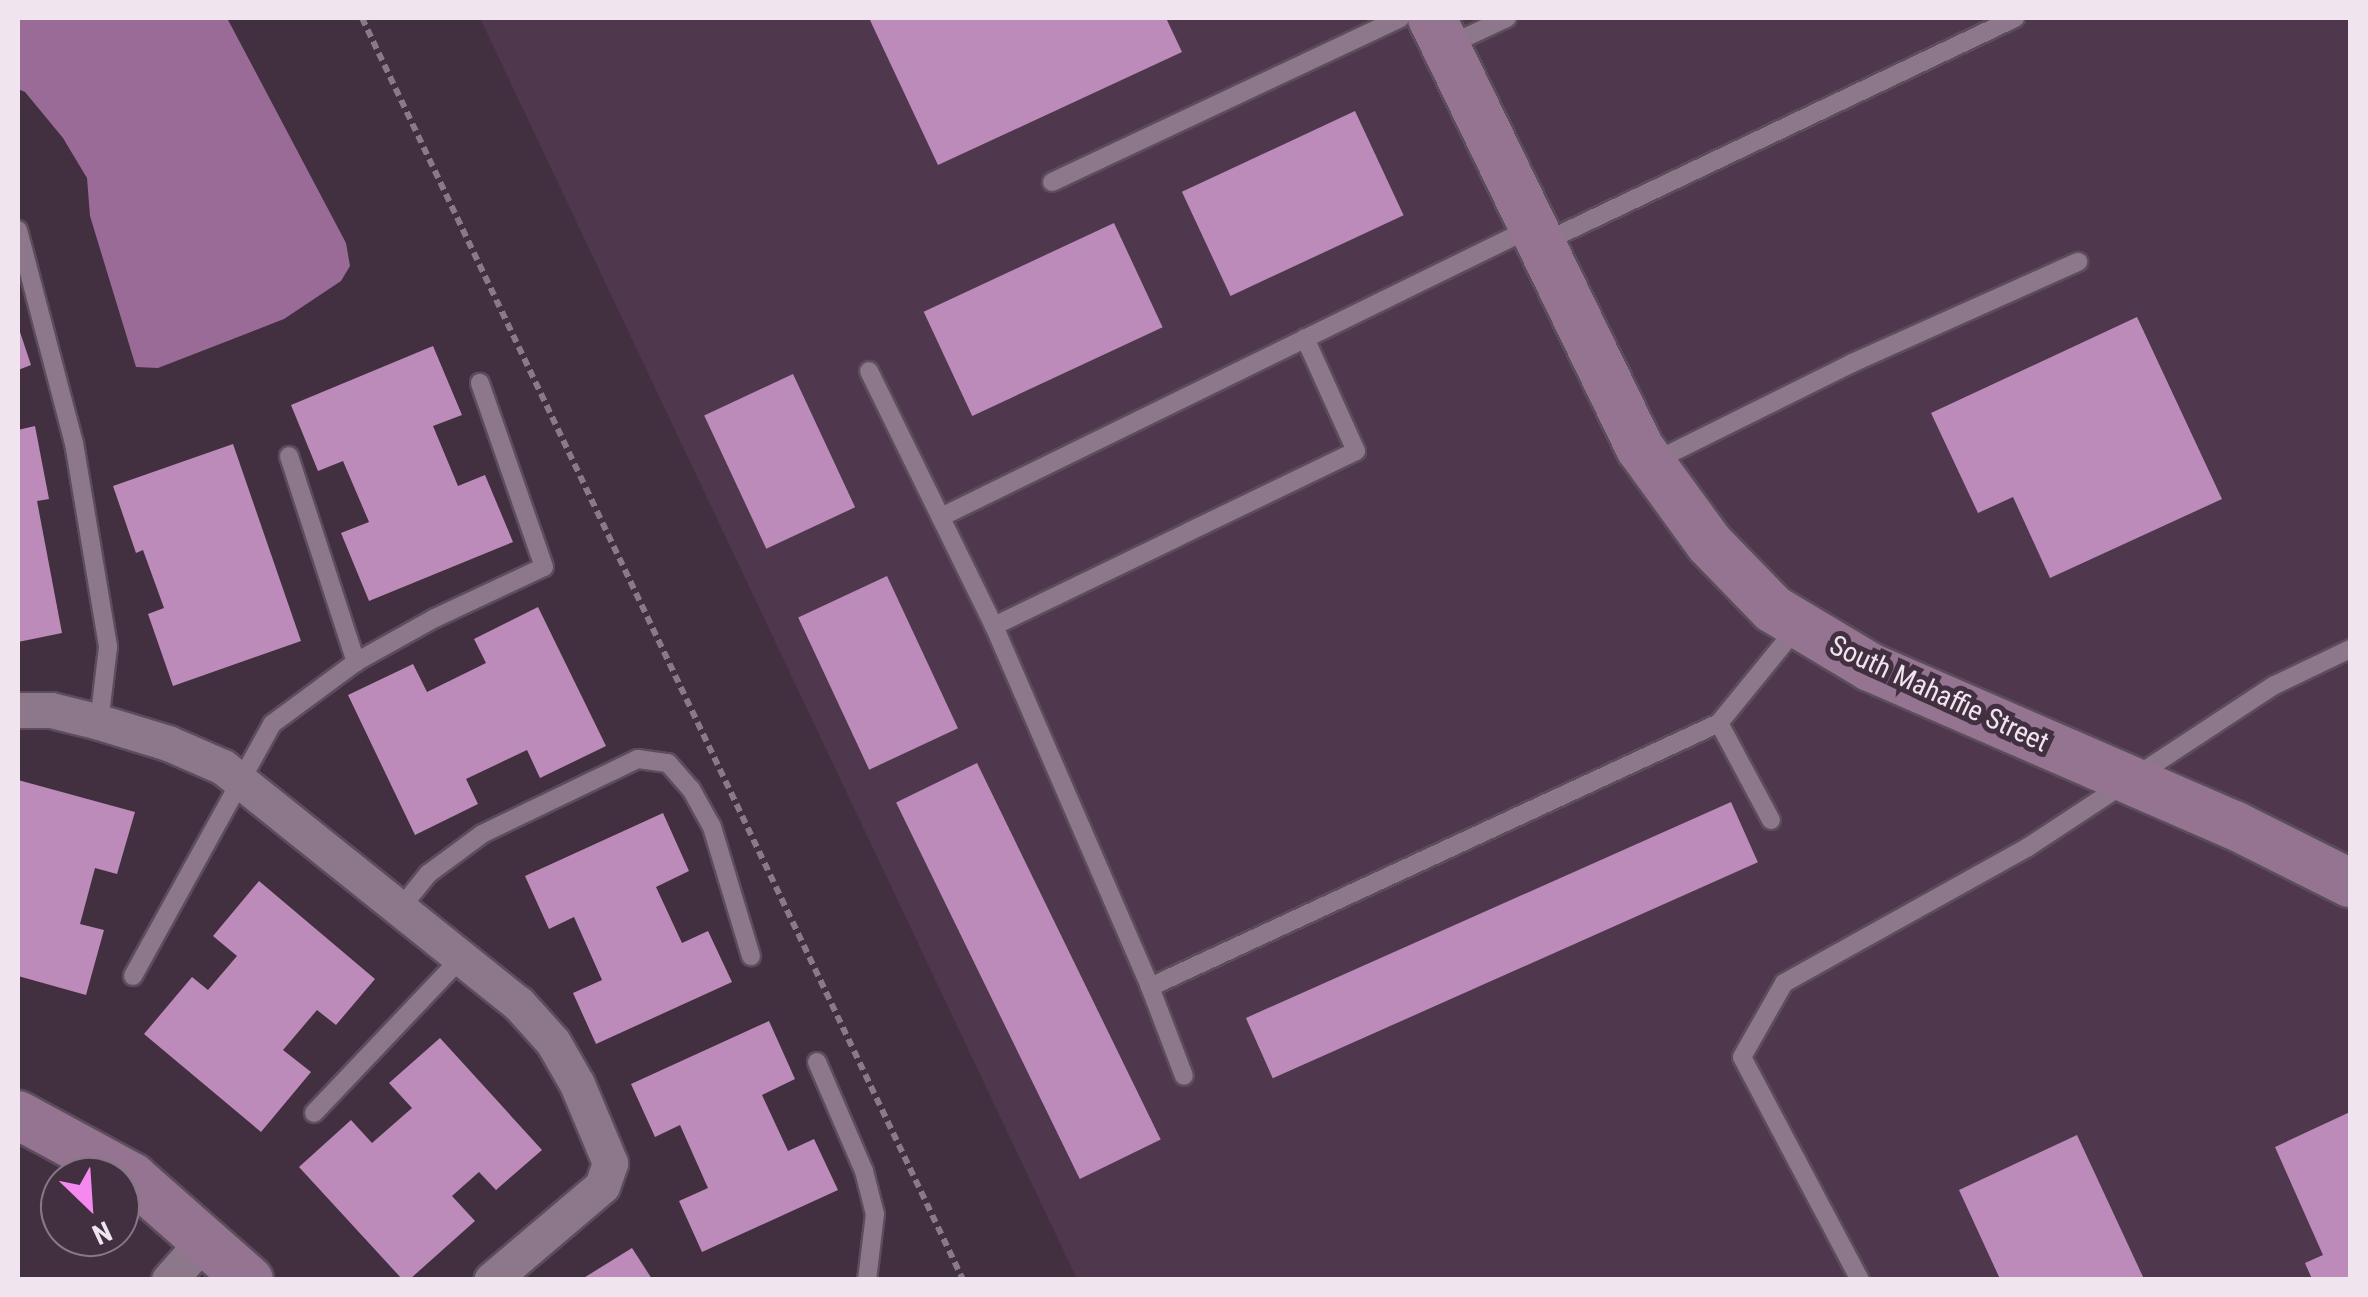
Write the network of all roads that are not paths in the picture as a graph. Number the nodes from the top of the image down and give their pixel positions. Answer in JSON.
{"nodes":[{"id":1,"x":1400,"y":18,"type":"edge"},
{"id":2,"x":1507,"y":18,"type":"edge"},
{"id":3,"x":2014,"y":18,"type":"edge"},
{"id":4,"x":1439,"y":32,"type":"edge"},
{"id":5,"x":1052,"y":182,"type":"dead end"},
{"id":6,"x":18,"y":230,"type":"edge"},
{"id":7,"x":1537,"y":235,"type":"junction"},
{"id":8,"x":2078,"y":262,"type":"dead end"},
{"id":9,"x":1305,"y":338,"type":"junction"},
{"id":10,"x":869,"y":371,"type":"dead end"},
{"id":11,"x":480,"y":383,"type":"dead end"},
{"id":12,"x":288,"y":456,"type":"dead end"},
{"id":13,"x":1651,"y":463,"type":"junction"},
{"id":14,"x":941,"y":517,"type":"junction"},
{"id":15,"x":1799,"y":625,"type":"junction"},
{"id":16,"x":994,"y":626,"type":"junction"},
{"id":17,"x":2350,"y":649,"type":"edge"},
{"id":18,"x":356,"y":662,"type":"junction"},
{"id":19,"x":18,"y":710,"type":"edge"},
{"id":20,"x":99,"y":722,"type":"junction"},
{"id":21,"x":1719,"y":723,"type":"junction"},
{"id":22,"x":240,"y":780,"type":"junction"},
{"id":23,"x":2133,"y":782,"type":"junction"},
{"id":24,"x":1772,"y":820,"type":"dead end"},
{"id":25,"x":2350,"y":884,"type":"edge"},
{"id":26,"x":388,"y":899,"type":"junction"},
{"id":27,"x":750,"y":956,"type":"dead end"},
{"id":28,"x":461,"y":958,"type":"junction"},
{"id":29,"x":133,"y":976,"type":"dead end"},
{"id":30,"x":1150,"y":987,"type":"junction"},
{"id":31,"x":817,"y":1062,"type":"dead end"},
{"id":32,"x":1184,"y":1076,"type":"dead end"},
{"id":33,"x":314,"y":1113,"type":"dead end"},
{"id":34,"x":18,"y":1115,"type":"edge"},
{"id":35,"x":206,"y":1238,"type":"junction"},
{"id":36,"x":169,"y":1280,"type":"edge"},
{"id":37,"x":249,"y":1280,"type":"edge"},
{"id":38,"x":492,"y":1280,"type":"edge"},
{"id":39,"x":868,"y":1280,"type":"edge"},
{"id":40,"x":1860,"y":1280,"type":"edge"}],
"edges":[{"from":1,"to":5,"type":"lane"},
{"from":2,"to":4,"type":"lane"},
{"from":3,"to":7,"type":"lane"},
{"from":4,"to":7,"type":"street","name":"South Mahaffie Street"},
{"from":6,"to":20,"type":"lane"},
{"from":7,"to":9,"type":"lane"},
{"from":7,"to":13,"type":"street","name":"South Mahaffie Street"},
{"from":8,"to":13,"type":"lane"},
{"from":9,"to":14,"type":"lane"},
{"from":9,"to":16,"type":"lane"},
{"from":10,"to":14,"type":"lane"},
{"from":11,"to":18,"type":"lane"},
{"from":12,"to":18,"type":"lane"},
{"from":13,"to":15,"type":"street","name":"South Mahaffie Street"},
{"from":14,"to":16,"type":"lane"},
{"from":15,"to":21,"type":"lane"},
{"from":15,"to":23,"type":"street","name":"South Mahaffie Street"},
{"from":16,"to":30,"type":"lane"},
{"from":17,"to":23,"type":"lane"},
{"from":18,"to":22,"type":"lane"},
{"from":19,"to":20,"type":"street"},
{"from":20,"to":22,"type":"street"},
{"from":21,"to":24,"type":"lane"},
{"from":21,"to":30,"type":"lane"},
{"from":22,"to":26,"type":"street"},
{"from":22,"to":29,"type":"lane"},
{"from":23,"to":25,"type":"street","name":"South Mahaffie Street"},
{"from":23,"to":40,"type":"lane"},
{"from":26,"to":27,"type":"lane"},
{"from":26,"to":28,"type":"street"},
{"from":28,"to":33,"type":"lane"},
{"from":28,"to":38,"type":"street"},
{"from":30,"to":32,"type":"lane"},
{"from":31,"to":39,"type":"lane"},
{"from":34,"to":35,"type":"street"},
{"from":35,"to":36,"type":"street"},
{"from":35,"to":37,"type":"street"}]}
